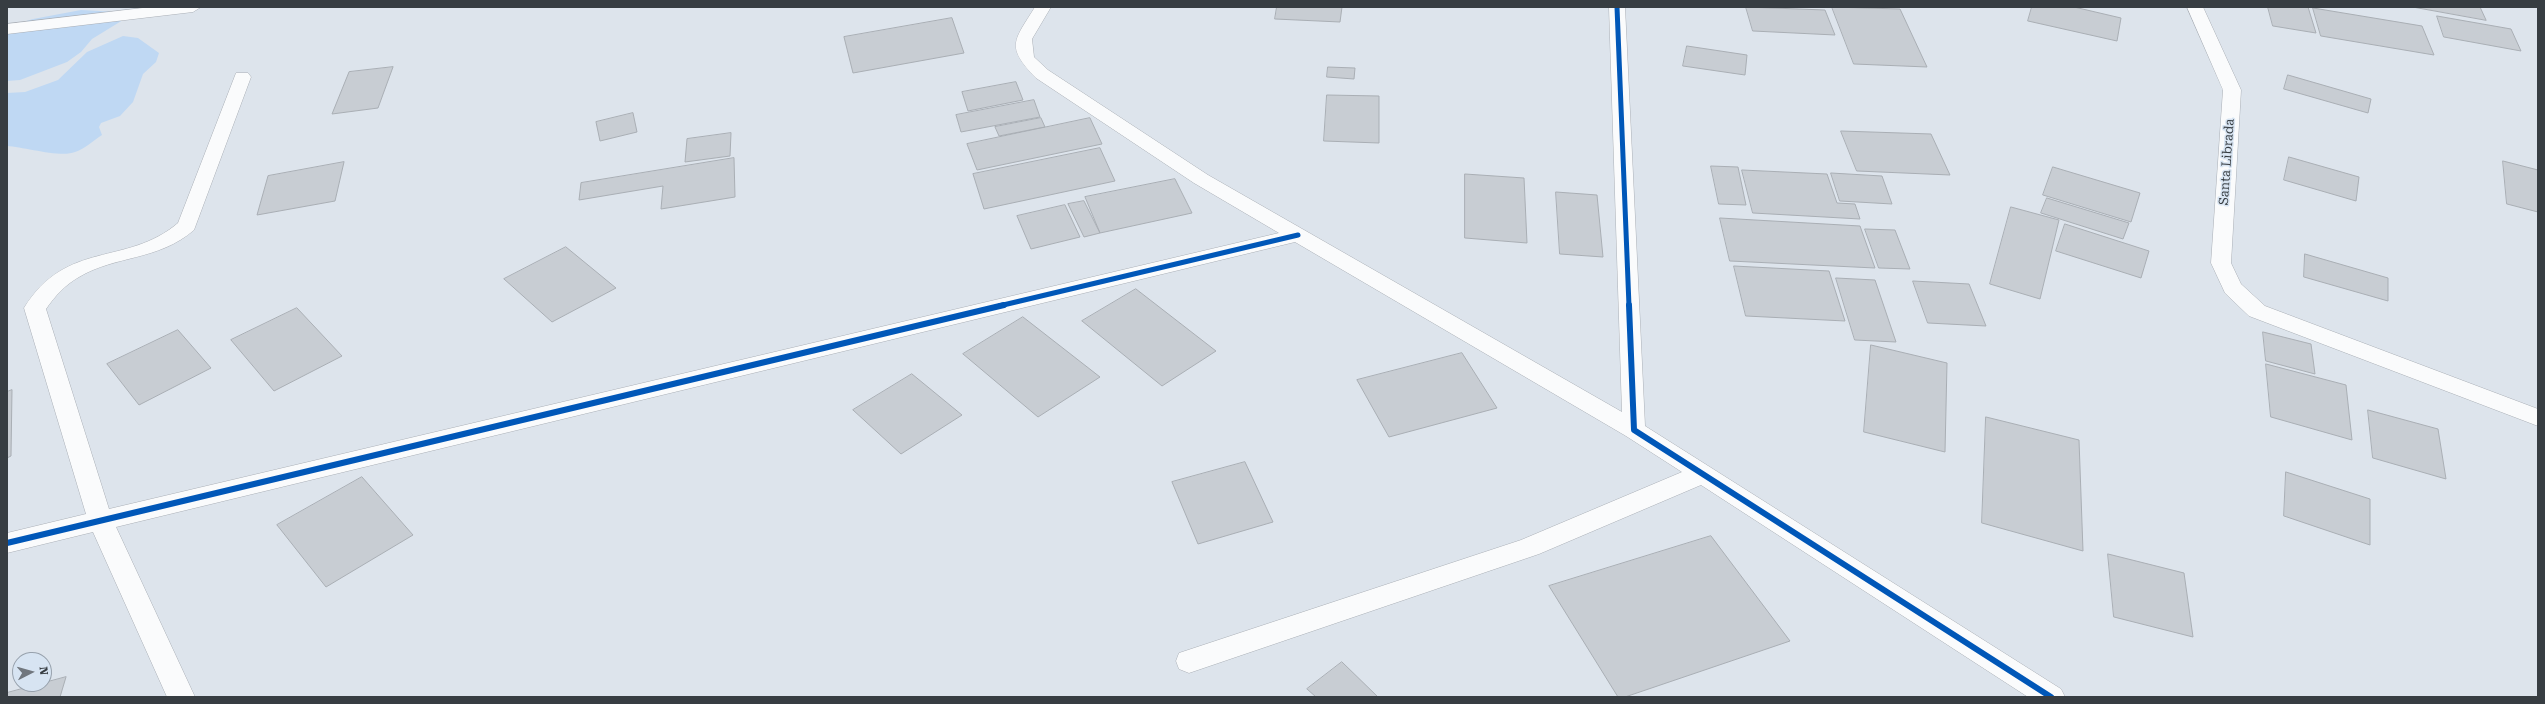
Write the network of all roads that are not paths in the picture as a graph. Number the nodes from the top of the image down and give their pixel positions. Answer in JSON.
{"nodes":[{"id":1,"x":193,"y":7,"type":"edge"},
{"id":2,"x":1042,"y":7,"type":"edge"},
{"id":3,"x":1617,"y":7,"type":"edge"},
{"id":4,"x":2195,"y":7,"type":"edge"},
{"id":5,"x":7,"y":28,"type":"edge"},
{"id":6,"x":242,"y":77,"type":"dead end"},
{"id":7,"x":1298,"y":235,"type":"junction"},
{"id":8,"x":2538,"y":418,"type":"edge"},
{"id":9,"x":1634,"y":430,"type":"junction"},
{"id":10,"x":1702,"y":474,"type":"junction"},
{"id":11,"x":100,"y":520,"type":"junction"},
{"id":12,"x":7,"y":543,"type":"edge"},
{"id":13,"x":1190,"y":661,"type":"dead end"},
{"id":14,"x":181,"y":697,"type":"edge"},
{"id":15,"x":2051,"y":697,"type":"edge"}],
"edges":[{"from":1,"to":5,"type":"street"},
{"from":2,"to":7,"type":"street"},
{"from":3,"to":9,"type":"street"},
{"from":4,"to":8,"type":"street","name":"Santa Librada"},
{"from":6,"to":11,"type":"street"},
{"from":7,"to":9,"type":"street"},
{"from":7,"to":11,"type":"street"},
{"from":9,"to":10,"type":"street"},
{"from":10,"to":13,"type":"street"},
{"from":10,"to":15,"type":"street"},
{"from":11,"to":12,"type":"street"},
{"from":11,"to":14,"type":"street"}]}
